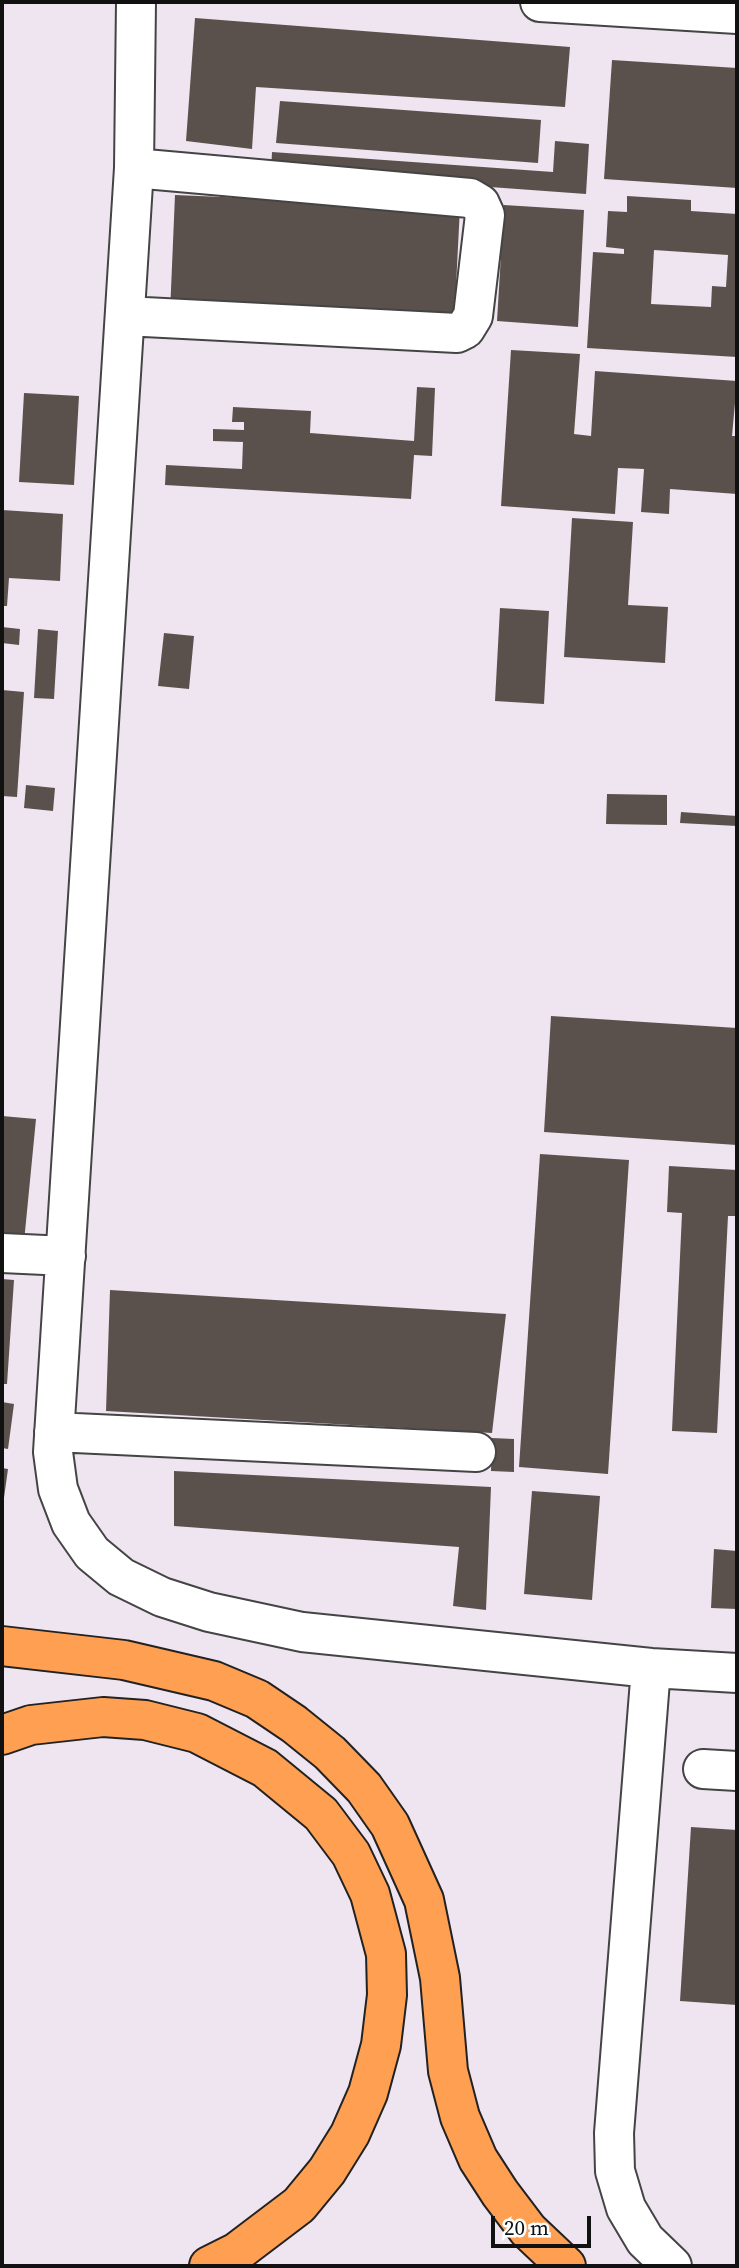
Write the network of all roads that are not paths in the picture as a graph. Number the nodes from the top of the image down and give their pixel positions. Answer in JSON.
{"nodes":[{"id":1,"x":136,"y":2,"type":"edge"},
{"id":2,"x":540,"y":2,"type":"edge"},
{"id":3,"x":737,"y":14,"type":"edge"},
{"id":4,"x":134,"y":168,"type":"junction"},
{"id":5,"x":125,"y":316,"type":"junction"},
{"id":6,"x":2,"y":1253,"type":"edge"},
{"id":7,"x":66,"y":1256,"type":"junction"},
{"id":8,"x":54,"y":1432,"type":"junction"},
{"id":9,"x":476,"y":1452,"type":"dead end"},
{"id":10,"x":2,"y":1646,"type":"edge"},
{"id":11,"x":652,"y":1668,"type":"junction"},
{"id":12,"x":737,"y":1673,"type":"edge"},
{"id":13,"x":2,"y":1734,"type":"edge"},
{"id":14,"x":209,"y":2266,"type":"edge"},
{"id":15,"x":566,"y":2266,"type":"edge"},
{"id":16,"x":672,"y":2266,"type":"edge"}],
"edges":[{"from":1,"to":4,"type":"street"},
{"from":2,"to":3,"type":"street"},
{"from":4,"to":5,"type":"street"},
{"from":4,"to":5,"type":"street"},
{"from":5,"to":7,"type":"street"},
{"from":6,"to":7,"type":"street"},
{"from":7,"to":8,"type":"street"},
{"from":8,"to":9,"type":"street"},
{"from":8,"to":11,"type":"street"},
{"from":10,"to":15,"type":"highway"},
{"from":11,"to":12,"type":"street"},
{"from":11,"to":16,"type":"street"},
{"from":13,"to":14,"type":"highway"}]}
